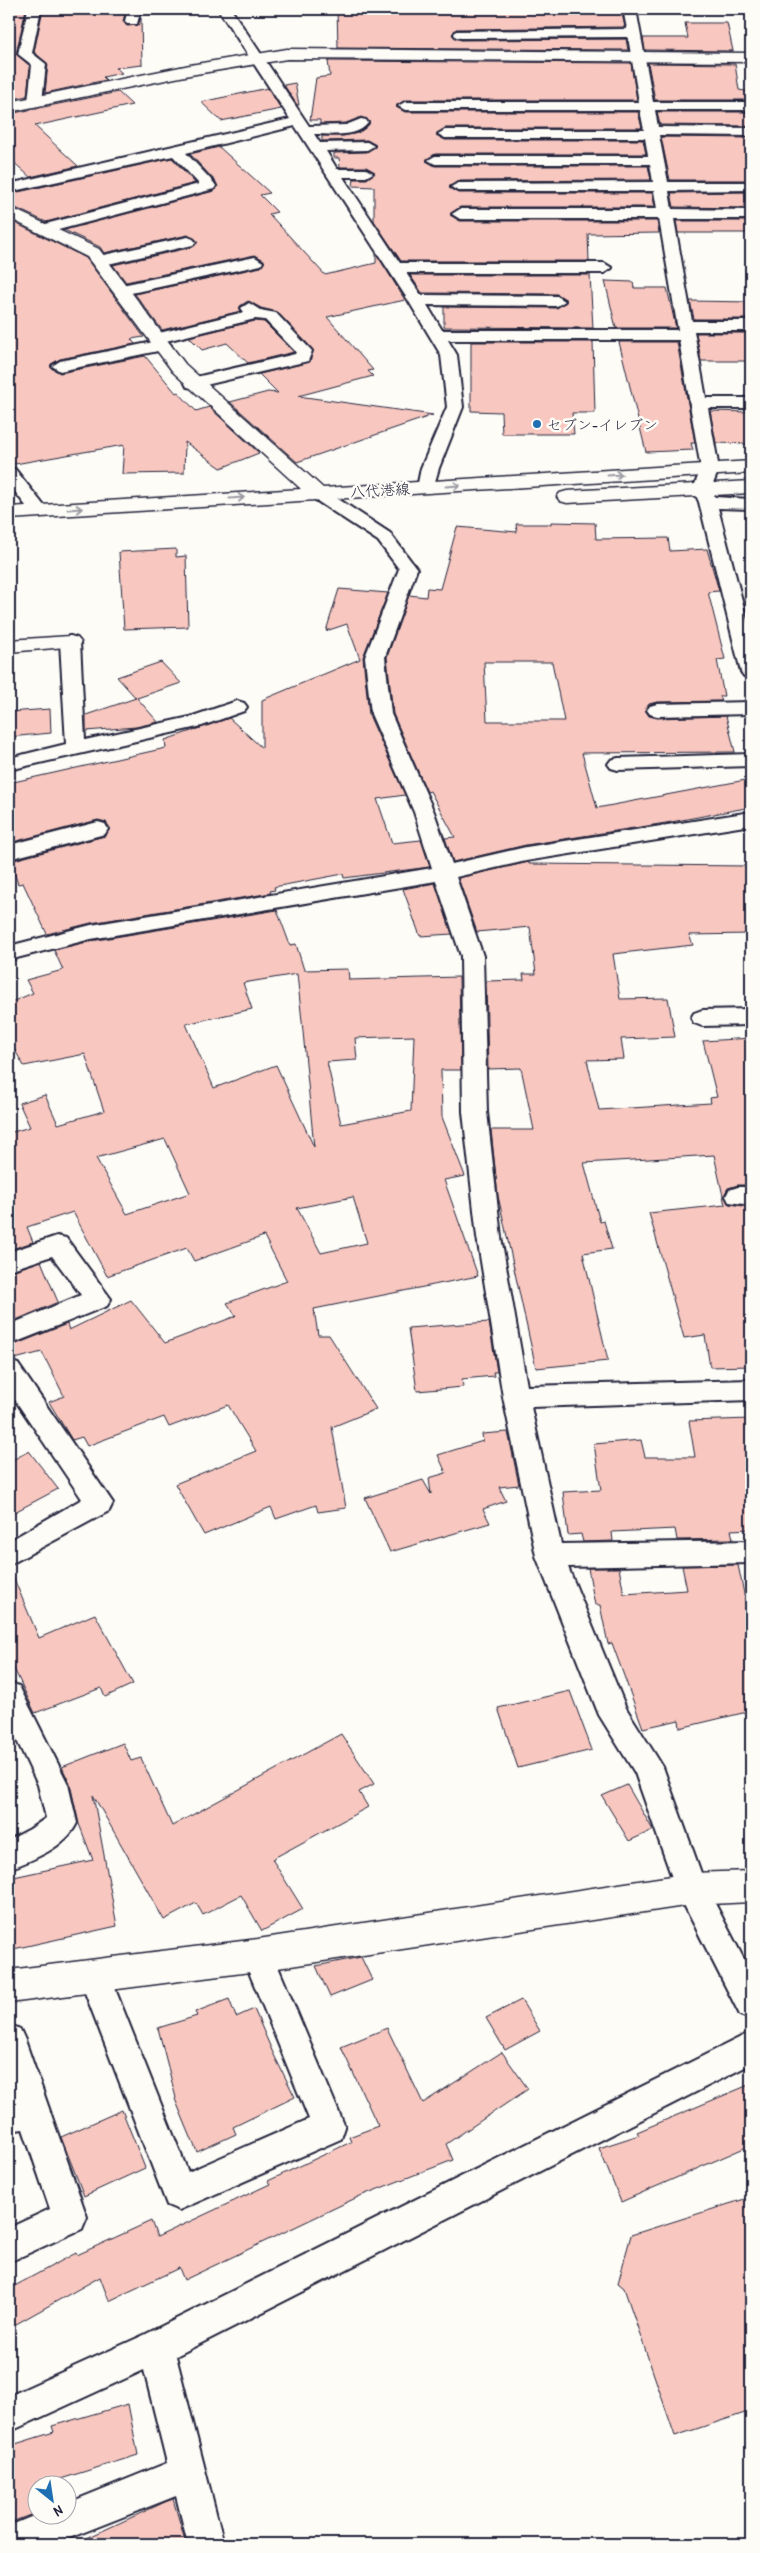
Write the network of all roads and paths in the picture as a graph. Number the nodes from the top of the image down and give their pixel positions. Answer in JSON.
{"nodes":[{"id":1,"x":34,"y":9,"type":"edge"},
{"id":2,"x":224,"y":9,"type":"edge"},
{"id":3,"x":630,"y":9,"type":"edge"},
{"id":4,"x":635,"y":33,"type":"junction"},
{"id":5,"x":461,"y":34,"type":"dead end"},
{"id":6,"x":501,"y":34,"type":"junction"},
{"id":7,"x":504,"y":56,"type":"junction"},
{"id":8,"x":257,"y":57,"type":"junction"},
{"id":9,"x":640,"y":58,"type":"junction"},
{"id":10,"x":751,"y":58,"type":"edge"},
{"id":11,"x":35,"y":102,"type":"junction"},
{"id":12,"x":405,"y":106,"type":"dead end"},
{"id":13,"x":648,"y":106,"type":"junction"},
{"id":14,"x":751,"y":106,"type":"edge"},
{"id":15,"x":9,"y":107,"type":"edge"},
{"id":16,"x":361,"y":122,"type":"dead end"},
{"id":17,"x":302,"y":126,"type":"junction"},
{"id":18,"x":751,"y":132,"type":"edge"},
{"id":19,"x":653,"y":133,"type":"junction"},
{"id":20,"x":445,"y":134,"type":"dead end"},
{"id":21,"x":316,"y":146,"type":"junction"},
{"id":22,"x":367,"y":146,"type":"dead end"},
{"id":23,"x":176,"y":151,"type":"junction"},
{"id":24,"x":435,"y":160,"type":"dead end"},
{"id":25,"x":657,"y":160,"type":"junction"},
{"id":26,"x":333,"y":173,"type":"junction"},
{"id":27,"x":366,"y":173,"type":"dead end"},
{"id":28,"x":662,"y":186,"type":"junction"},
{"id":29,"x":751,"y":186,"type":"edge"},
{"id":30,"x":458,"y":187,"type":"dead end"},
{"id":31,"x":9,"y":188,"type":"edge"},
{"id":32,"x":9,"y":212,"type":"edge"},
{"id":33,"x":460,"y":214,"type":"dead end"},
{"id":34,"x":666,"y":214,"type":"junction"},
{"id":35,"x":751,"y":214,"type":"edge"},
{"id":36,"x":43,"y":228,"type":"junction"},
{"id":37,"x":188,"y":242,"type":"dead end"},
{"id":38,"x":99,"y":261,"type":"junction"},
{"id":39,"x":255,"y":262,"type":"dead end"},
{"id":40,"x":395,"y":268,"type":"junction"},
{"id":41,"x":604,"y":268,"type":"dead end"},
{"id":42,"x":122,"y":290,"type":"junction"},
{"id":43,"x":416,"y":300,"type":"junction"},
{"id":44,"x":557,"y":301,"type":"dead end"},
{"id":45,"x":751,"y":326,"type":"edge"},
{"id":46,"x":686,"y":330,"type":"junction"},
{"id":47,"x":438,"y":336,"type":"junction"},
{"id":48,"x":160,"y":342,"type":"junction"},
{"id":49,"x":302,"y":357,"type":"junction"},
{"id":50,"x":60,"y":366,"type":"dead end"},
{"id":51,"x":314,"y":368,"type":"dead end"},
{"id":52,"x":193,"y":383,"type":"junction"},
{"id":53,"x":699,"y":403,"type":"junction"},
{"id":54,"x":751,"y":403,"type":"edge"},
{"id":55,"x":751,"y":467,"type":"edge"},
{"id":56,"x":710,"y":468,"type":"junction"},
{"id":57,"x":9,"y":473,"type":"edge"},
{"id":58,"x":751,"y":487,"type":"edge"},
{"id":59,"x":426,"y":488,"type":"junction"},
{"id":60,"x":317,"y":493,"type":"junction"},
{"id":61,"x":705,"y":496,"type":"junction"},
{"id":62,"x":544,"y":499,"type":"dead end"},
{"id":63,"x":504,"y":501,"type":"dead end"},
{"id":64,"x":751,"y":504,"type":"edge"},
{"id":65,"x":39,"y":511,"type":"junction"},
{"id":66,"x":346,"y":511,"type":"junction"},
{"id":67,"x":9,"y":513,"type":"edge"},
{"id":68,"x":9,"y":529,"type":"edge"},
{"id":69,"x":70,"y":642,"type":"joint"},
{"id":70,"x":9,"y":646,"type":"edge"},
{"id":71,"x":751,"y":672,"type":"edge"},
{"id":72,"x":237,"y":707,"type":"dead end"},
{"id":73,"x":751,"y":708,"type":"edge"},
{"id":74,"x":657,"y":710,"type":"dead end"},
{"id":75,"x":76,"y":748,"type":"junction"},
{"id":76,"x":751,"y":760,"type":"edge"},
{"id":77,"x":9,"y":764,"type":"edge"},
{"id":78,"x":618,"y":764,"type":"dead end"},
{"id":79,"x":751,"y":818,"type":"edge"},
{"id":80,"x":98,"y":829,"type":"dead end"},
{"id":81,"x":9,"y":852,"type":"edge"},
{"id":82,"x":446,"y":872,"type":"junction"},
{"id":83,"x":9,"y":952,"type":"edge"},
{"id":84,"x":751,"y":1017,"type":"edge"},
{"id":85,"x":702,"y":1018,"type":"dead end"},
{"id":86,"x":9,"y":1261,"type":"edge"},
{"id":87,"x":9,"y":1335,"type":"edge"},
{"id":88,"x":9,"y":1371,"type":"edge"},
{"id":89,"x":751,"y":1390,"type":"edge"},
{"id":90,"x":516,"y":1397,"type":"junction"},
{"id":91,"x":751,"y":1552,"type":"edge"},
{"id":92,"x":9,"y":1554,"type":"edge"},
{"id":93,"x":550,"y":1556,"type":"junction"},
{"id":94,"x":9,"y":1695,"type":"edge"},
{"id":95,"x":9,"y":1856,"type":"edge"},
{"id":96,"x":751,"y":1886,"type":"edge"},
{"id":97,"x":691,"y":1889,"type":"junction"},
{"id":98,"x":258,"y":1956,"type":"junction"},
{"id":99,"x":95,"y":1977,"type":"junction"},
{"id":100,"x":9,"y":1987,"type":"edge"},
{"id":101,"x":751,"y":2004,"type":"edge"},
{"id":102,"x":9,"y":2040,"type":"edge"},
{"id":103,"x":751,"y":2047,"type":"edge"},
{"id":104,"x":20,"y":2114,"type":"edge"},
{"id":105,"x":9,"y":2244,"type":"edge"},
{"id":106,"x":156,"y":2347,"type":"junction"},
{"id":107,"x":9,"y":2414,"type":"edge"},
{"id":108,"x":188,"y":2473,"type":"junction"},
{"id":109,"x":9,"y":2544,"type":"edge"},
{"id":110,"x":206,"y":2544,"type":"edge"}],
"edges":[{"from":1,"to":11,"type":"street"},
{"from":2,"to":8,"type":"street"},
{"from":3,"to":4,"type":"street"},
{"from":4,"to":6,"type":"street"},
{"from":4,"to":9,"type":"street"},
{"from":5,"to":6,"type":"street"},
{"from":6,"to":7,"type":"street"},
{"from":7,"to":8,"type":"street"},
{"from":7,"to":9,"type":"street"},
{"from":8,"to":11,"type":"street"},
{"from":8,"to":17,"type":"street"},
{"from":9,"to":10,"type":"street"},
{"from":9,"to":13,"type":"street"},
{"from":11,"to":15,"type":"street"},
{"from":12,"to":13,"type":"street"},
{"from":13,"to":14,"type":"street"},
{"from":13,"to":19,"type":"street"},
{"from":16,"to":17,"type":"street"},
{"from":17,"to":21,"type":"street"},
{"from":17,"to":23,"type":"street"},
{"from":18,"to":19,"type":"street"},
{"from":19,"to":20,"type":"street"},
{"from":19,"to":25,"type":"street"},
{"from":21,"to":22,"type":"street"},
{"from":21,"to":26,"type":"street"},
{"from":23,"to":31,"type":"street"},
{"from":23,"to":36,"type":"street"},
{"from":24,"to":25,"type":"street"},
{"from":25,"to":28,"type":"street"},
{"from":26,"to":27,"type":"street"},
{"from":26,"to":40,"type":"street"},
{"from":28,"to":29,"type":"street"},
{"from":28,"to":30,"type":"street"},
{"from":28,"to":34,"type":"street"},
{"from":32,"to":36,"type":"street"},
{"from":33,"to":34,"type":"street"},
{"from":34,"to":35,"type":"street"},
{"from":34,"to":46,"type":"street"},
{"from":36,"to":38,"type":"street"},
{"from":37,"to":38,"type":"street"},
{"from":38,"to":42,"type":"street"},
{"from":39,"to":42,"type":"street"},
{"from":40,"to":41,"type":"street"},
{"from":40,"to":43,"type":"street"},
{"from":42,"to":48,"type":"street"},
{"from":43,"to":44,"type":"street"},
{"from":43,"to":47,"type":"street"},
{"from":45,"to":46,"type":"street"},
{"from":46,"to":47,"type":"street"},
{"from":46,"to":53,"type":"street"},
{"from":47,"to":59,"type":"street"},
{"from":48,"to":49,"type":"street"},
{"from":48,"to":50,"type":"street"},
{"from":48,"to":52,"type":"street"},
{"from":49,"to":51,"type":"street"},
{"from":49,"to":52,"type":"street"},
{"from":52,"to":60,"type":"street"},
{"from":53,"to":54,"type":"street"},
{"from":53,"to":56,"type":"street"},
{"from":55,"to":56,"type":"street","name":"八代港線"},
{"from":59,"to":56,"type":"street","name":"八代港線","one_way":true},
{"from":56,"to":61,"type":"street"},
{"from":57,"to":65,"type":"street"},
{"from":58,"to":61,"type":"street"},
{"from":59,"to":60,"type":"street","name":"八代港線"},
{"from":65,"to":60,"type":"street","name":"八代港線","one_way":true},
{"from":60,"to":66,"type":"street"},
{"from":61,"to":62,"type":"street"},
{"from":61,"to":64,"type":"street"},
{"from":61,"to":71,"type":"street"},
{"from":63,"to":66,"type":"street","name":"八代港線"},
{"from":65,"to":67,"type":"street","name":"八代港線"},
{"from":66,"to":68,"type":"street","name":"八代港線"},
{"from":66,"to":82,"type":"street"},
{"from":69,"to":70,"type":"street"},
{"from":69,"to":75,"type":"street"},
{"from":72,"to":75,"type":"street"},
{"from":73,"to":74,"type":"street"},
{"from":75,"to":77,"type":"street"},
{"from":76,"to":78,"type":"street"},
{"from":79,"to":82,"type":"street"},
{"from":80,"to":81,"type":"street"},
{"from":82,"to":83,"type":"street"},
{"from":82,"to":90,"type":"street"},
{"from":84,"to":85,"type":"street"},
{"from":86,"to":87,"type":"street"},
{"from":88,"to":92,"type":"street"},
{"from":89,"to":90,"type":"street"},
{"from":90,"to":93,"type":"street"},
{"from":91,"to":93,"type":"street"},
{"from":93,"to":97,"type":"street"},
{"from":94,"to":95,"type":"street"},
{"from":96,"to":97,"type":"street"},
{"from":97,"to":98,"type":"street"},
{"from":97,"to":101,"type":"street"},
{"from":98,"to":99,"type":"street"},
{"from":98,"to":99,"type":"street"},
{"from":99,"to":100,"type":"street"},
{"from":102,"to":104,"type":"street"},
{"from":103,"to":106,"type":"street"},
{"from":104,"to":105,"type":"street"},
{"from":106,"to":107,"type":"street"},
{"from":106,"to":108,"type":"street"},
{"from":108,"to":109,"type":"street"},
{"from":108,"to":110,"type":"street"}]}
